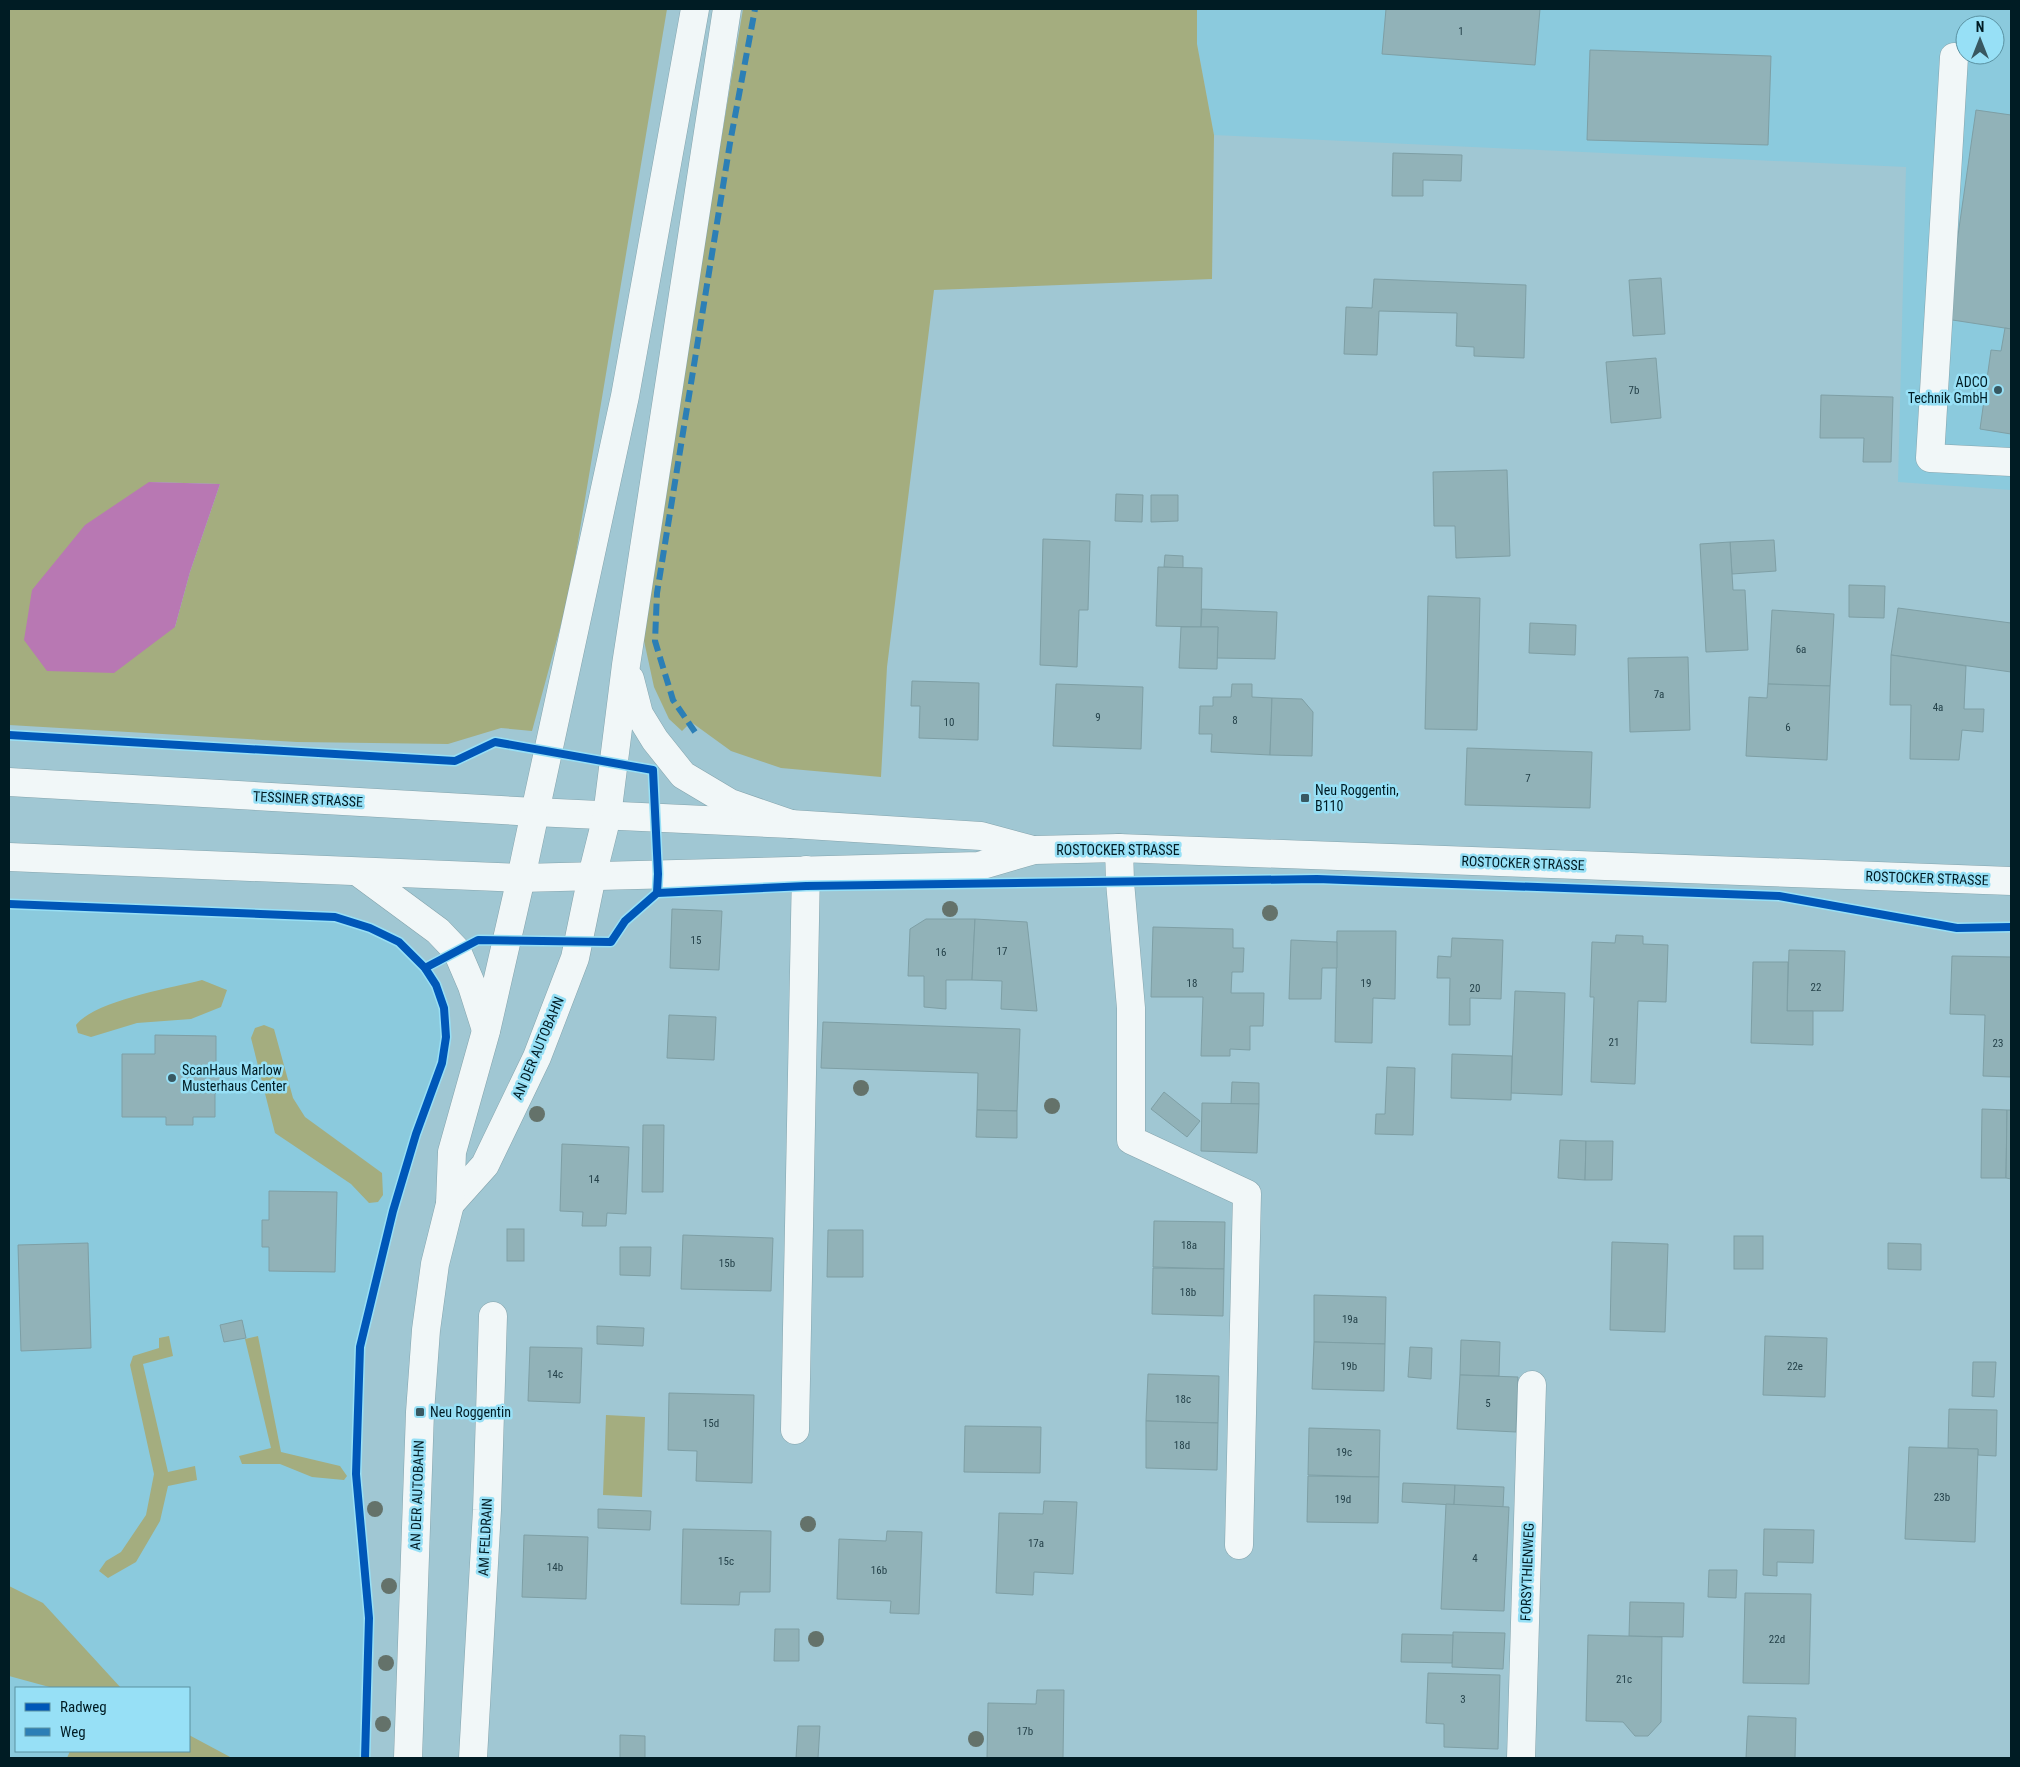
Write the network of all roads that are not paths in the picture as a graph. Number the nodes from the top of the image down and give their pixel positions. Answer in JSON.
{"nodes":[{"id":1,"x":695,"y":9,"type":"edge"},
{"id":2,"x":727,"y":9,"type":"edge"},
{"id":3,"x":1954,"y":57,"type":"dead end"},
{"id":4,"x":2011,"y":462,"type":"edge"},
{"id":5,"x":626,"y":665,"type":"junction"},
{"id":6,"x":9,"y":782,"type":"edge"},
{"id":7,"x":535,"y":812,"type":"junction"},
{"id":8,"x":607,"y":816,"type":"junction"},
{"id":9,"x":791,"y":824,"type":"junction"},
{"id":10,"x":1119,"y":848,"type":"junction"},
{"id":11,"x":1034,"y":850,"type":"junction"},
{"id":12,"x":9,"y":857,"type":"edge"},
{"id":13,"x":806,"y":870,"type":"junction"},
{"id":14,"x":358,"y":872,"type":"junction"},
{"id":15,"x":592,"y":876,"type":"junction"},
{"id":16,"x":521,"y":878,"type":"junction"},
{"id":17,"x":2011,"y":881,"type":"edge"},
{"id":18,"x":486,"y":1031,"type":"junction"},
{"id":19,"x":450,"y":1204,"type":"junction"},
{"id":20,"x":493,"y":1316,"type":"dead end"},
{"id":21,"x":1532,"y":1385,"type":"dead end"},
{"id":22,"x":796,"y":1430,"type":"dead end"},
{"id":23,"x":1239,"y":1545,"type":"dead end"},
{"id":24,"x":408,"y":1758,"type":"edge"},
{"id":25,"x":473,"y":1758,"type":"edge"},
{"id":26,"x":1522,"y":1758,"type":"edge"}],
"edges":[{"from":1,"to":7,"type":"main road","name":"AN DER AUTOBAHN"},
{"from":2,"to":5,"type":"main road","name":"AN DER AUTOBAHN"},
{"from":3,"to":4,"type":"main road"},
{"from":5,"to":8,"type":"main road","name":"AN DER AUTOBAHN"},
{"from":5,"to":9,"type":"main road"},
{"from":6,"to":7,"type":"main road","name":"TESSINER STRASSE"},
{"from":7,"to":8,"type":"main road","name":"TESSINER STRASSE"},
{"from":7,"to":16,"type":"main road","name":"AN DER AUTOBAHN"},
{"from":8,"to":9,"type":"main road","name":"ROSTOCKER STRASSE"},
{"from":8,"to":15,"type":"main road","name":"AN DER AUTOBAHN"},
{"from":9,"to":11,"type":"main road","name":"ROSTOCKER STRASSE"},
{"from":10,"to":11,"type":"main road","name":"ROSTOCKER STRASSE"},
{"from":10,"to":17,"type":"main road","name":"ROSTOCKER STRASSE"},
{"from":10,"to":23,"type":"main road"},
{"from":11,"to":13,"type":"main road","name":"ROSTOCKER STRASSE"},
{"from":12,"to":14,"type":"main road"},
{"from":13,"to":15,"type":"main road","name":"ROSTOCKER STRASSE"},
{"from":13,"to":22,"type":"main road"},
{"from":14,"to":16,"type":"main road"},
{"from":14,"to":18,"type":"main road"},
{"from":15,"to":16,"type":"main road","name":"ROSTOCKER STRASSE"},
{"from":15,"to":19,"type":"main road","name":"AN DER AUTOBAHN"},
{"from":16,"to":18,"type":"main road","name":"AN DER AUTOBAHN"},
{"from":18,"to":19,"type":"main road","name":"AN DER AUTOBAHN"},
{"from":19,"to":24,"type":"main road","name":"AN DER AUTOBAHN"},
{"from":20,"to":25,"type":"main road","name":"AM FELDRAIN"},
{"from":21,"to":26,"type":"main road","name":"FORSYTHIENWEG"}]}
